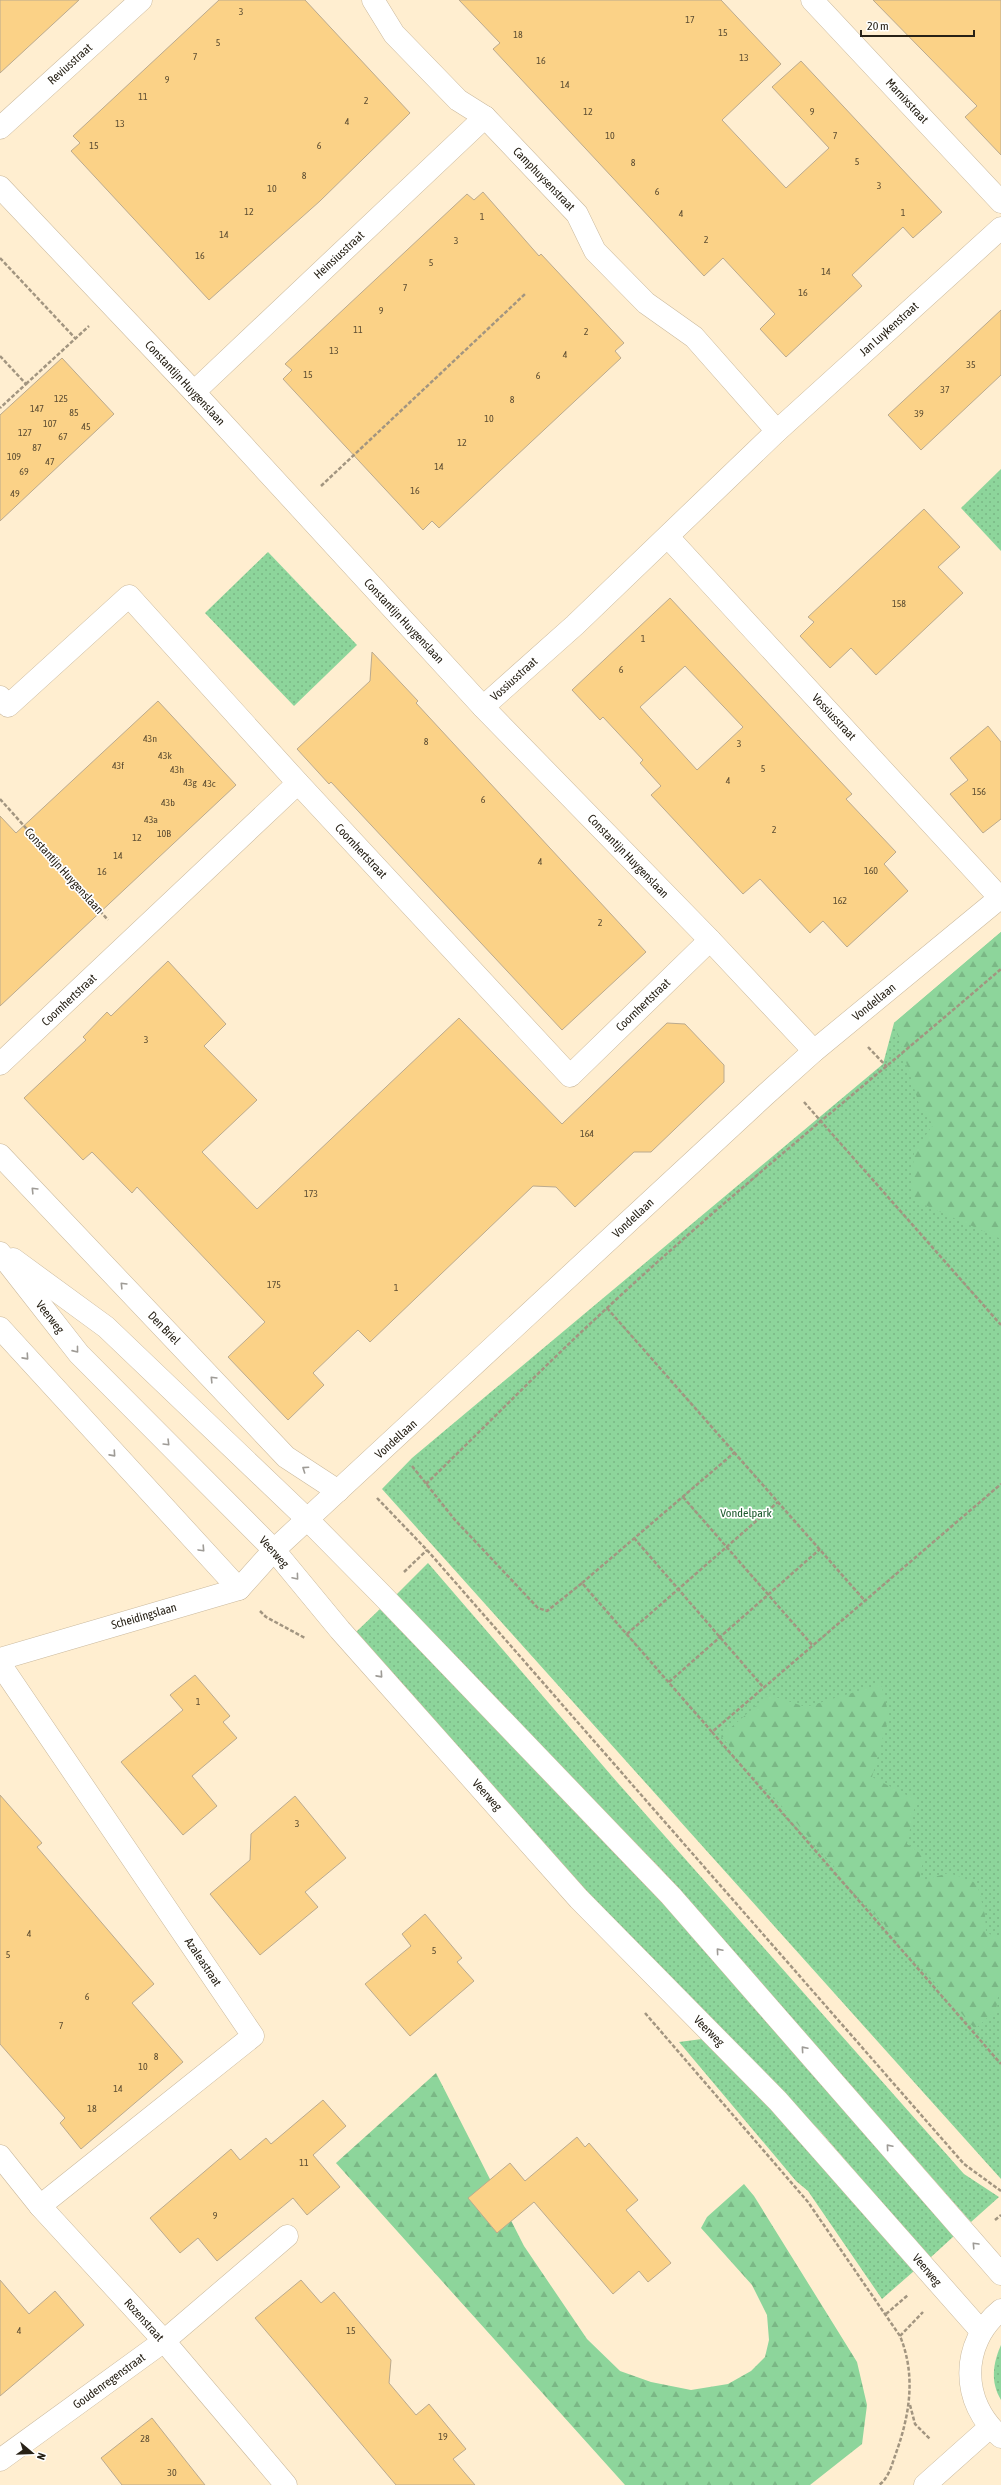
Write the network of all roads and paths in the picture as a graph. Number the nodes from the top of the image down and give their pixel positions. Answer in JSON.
{"nodes":[{"id":1,"x":141,"y":0,"type":"edge"},
{"id":2,"x":373,"y":0,"type":"edge"},
{"id":3,"x":812,"y":0,"type":"edge"},
{"id":4,"x":485,"y":117,"type":"junction"},
{"id":5,"x":0,"y":128,"type":"edge"},
{"id":6,"x":0,"y":187,"type":"edge"},
{"id":7,"x":1001,"y":202,"type":"edge"},
{"id":8,"x":1001,"y":228,"type":"edge"},
{"id":9,"x":0,"y":258,"type":"edge"},
{"id":10,"x":525,"y":294,"type":"dead end"},
{"id":11,"x":112,"y":305,"type":"junction"},
{"id":12,"x":76,"y":338,"type":"junction"},
{"id":13,"x":0,"y":356,"type":"edge"},
{"id":14,"x":26,"y":384,"type":"junction"},
{"id":15,"x":194,"y":392,"type":"junction"},
{"id":16,"x":0,"y":408,"type":"edge"},
{"id":17,"x":777,"y":430,"type":"junction"},
{"id":18,"x":299,"y":507,"type":"junction"},
{"id":19,"x":668,"y":537,"type":"junction"},
{"id":20,"x":0,"y":697,"type":"edge"},
{"id":21,"x":483,"y":707,"type":"junction"},
{"id":22,"x":298,"y":783,"type":"junction"},
{"id":23,"x":0,"y":799,"type":"edge"},
{"id":24,"x":1000,"y":897,"type":"edge"},
{"id":25,"x":710,"y":940,"type":"junction"},
{"id":26,"x":129,"y":943,"type":"junction"},
{"id":27,"x":1001,"y":969,"type":"edge"},
{"id":28,"x":814,"y":1050,"type":"junction"},
{"id":29,"x":0,"y":1064,"type":"edge"},
{"id":30,"x":783,"y":1079,"type":"junction"},
{"id":31,"x":820,"y":1120,"type":"junction"},
{"id":32,"x":0,"y":1155,"type":"edge"},
{"id":33,"x":0,"y":1249,"type":"edge"},
{"id":34,"x":0,"y":1253,"type":"edge"},
{"id":35,"x":607,"y":1308,"type":"junction"},
{"id":36,"x":1001,"y":1325,"type":"edge"},
{"id":37,"x":0,"y":1328,"type":"edge"},
{"id":38,"x":392,"y":1442,"type":"junction"},
{"id":39,"x":734,"y":1452,"type":"junction"},
{"id":40,"x":426,"y":1484,"type":"junction"},
{"id":41,"x":1001,"y":1484,"type":"edge"},
{"id":42,"x":338,"y":1491,"type":"junction"},
{"id":43,"x":683,"y":1497,"type":"junction"},
{"id":44,"x":778,"y":1502,"type":"junction"},
{"id":45,"x":307,"y":1520,"type":"junction"},
{"id":46,"x":634,"y":1538,"type":"junction"},
{"id":47,"x":726,"y":1547,"type":"junction"},
{"id":48,"x":820,"y":1549,"type":"junction"},
{"id":49,"x":274,"y":1550,"type":"junction"},
{"id":50,"x":582,"y":1583,"type":"junction"},
{"id":51,"x":239,"y":1589,"type":"junction"},
{"id":52,"x":678,"y":1589,"type":"junction"},
{"id":53,"x":768,"y":1594,"type":"junction"},
{"id":54,"x":865,"y":1601,"type":"junction"},
{"id":55,"x":627,"y":1634,"type":"junction"},
{"id":56,"x":720,"y":1637,"type":"junction"},
{"id":57,"x":813,"y":1646,"type":"junction"},
{"id":58,"x":0,"y":1659,"type":"edge"},
{"id":59,"x":0,"y":1664,"type":"edge"},
{"id":60,"x":669,"y":1682,"type":"junction"},
{"id":61,"x":764,"y":1688,"type":"junction"},
{"id":62,"x":712,"y":1732,"type":"junction"},
{"id":63,"x":1001,"y":2064,"type":"edge"},
{"id":64,"x":0,"y":2156,"type":"edge"},
{"id":65,"x":1001,"y":2191,"type":"edge"},
{"id":66,"x":40,"y":2206,"type":"junction"},
{"id":67,"x":287,"y":2236,"type":"dead end"},
{"id":68,"x":1001,"y":2274,"type":"edge"},
{"id":69,"x":1001,"y":2310,"type":"edge"},
{"id":70,"x":982,"y":2331,"type":"junction"},
{"id":71,"x":900,"y":2336,"type":"dead end"},
{"id":72,"x":164,"y":2341,"type":"junction"},
{"id":73,"x":995,"y":2432,"type":"edge"},
{"id":74,"x":0,"y":2460,"type":"edge"},
{"id":75,"x":286,"y":2485,"type":"edge"},
{"id":76,"x":879,"y":2485,"type":"edge"},
{"id":77,"x":925,"y":2485,"type":"edge"}],
"edges":[{"from":1,"to":5,"type":"street","name":"Reviusstraat"},
{"from":2,"to":4,"type":"street","name":"Camphuysenstraat"},
{"from":3,"to":7,"type":"street","name":"Marnixstraat"},
{"from":4,"to":15,"type":"street","name":"Heinsiusstraat"},
{"from":4,"to":17,"type":"street","name":"Camphuysenstraat"},
{"from":6,"to":11,"type":"street","name":"Constantijn Huygenslaan"},
{"from":8,"to":17,"type":"street","name":"Jan Luykenstraat"},
{"from":9,"to":12,"type":"path"},
{"from":10,"to":18,"type":"path"},
{"from":11,"to":12,"type":"path"},
{"from":11,"to":15,"type":"street","name":"Constantijn Huygenslaan"},
{"from":12,"to":14,"type":"path"},
{"from":13,"to":14,"type":"path"},
{"from":14,"to":16,"type":"path"},
{"from":15,"to":18,"type":"street","name":"Constantijn Huygenslaan"},
{"from":17,"to":19,"type":"street","name":"Vossiusstraat"},
{"from":18,"to":21,"type":"street","name":"Constantijn Huygenslaan"},
{"from":19,"to":21,"type":"street","name":"Vossiusstraat"},
{"from":19,"to":24,"type":"street","name":"Vossiusstraat"},
{"from":20,"to":22,"type":"street"},
{"from":21,"to":25,"type":"street","name":"Constantijn Huygenslaan"},
{"from":22,"to":25,"type":"street","name":"Coornhertstraat"},
{"from":22,"to":26,"type":"street","name":"Coornhertstraat"},
{"from":23,"to":26,"type":"path","name":"Constantijn Huygenslaan"},
{"from":24,"to":28,"type":"street","name":"Vondellaan"},
{"from":25,"to":28,"type":"street","name":"Constantijn Huygenslaan"},
{"from":26,"to":29,"type":"street","name":"Coornhertstraat"},
{"from":27,"to":31,"type":"path"},
{"from":28,"to":30,"type":"street","name":"Vondellaan"},
{"from":30,"to":31,"type":"path"},
{"from":30,"to":38,"type":"street","name":"Vondellaan"},
{"from":31,"to":35,"type":"path"},
{"from":31,"to":36,"type":"path"},
{"from":42,"to":32,"type":"street","name":"Den Briel","one_way":true},
{"from":33,"to":45,"type":"street","name":"Veerweg"},
{"from":34,"to":49,"type":"street","name":"Veerweg","one_way":true},
{"from":35,"to":39,"type":"path"},
{"from":35,"to":40,"type":"path"},
{"from":37,"to":51,"type":"street","one_way":true},
{"from":38,"to":40,"type":"path"},
{"from":38,"to":42,"type":"street","name":"Vondellaan"},
{"from":39,"to":43,"type":"path"},
{"from":39,"to":44,"type":"path"},
{"from":40,"to":50,"type":"path"},
{"from":41,"to":54,"type":"path"},
{"from":42,"to":45,"type":"street","name":"Vondellaan"},
{"from":42,"to":65,"type":"path"},
{"from":43,"to":46,"type":"path"},
{"from":43,"to":47,"type":"path"},
{"from":44,"to":47,"type":"path"},
{"from":44,"to":48,"type":"path"},
{"from":45,"to":49,"type":"street","name":"Vondellaan"},
{"from":68,"to":45,"type":"street","name":"Veerweg","one_way":true},
{"from":46,"to":50,"type":"path"},
{"from":46,"to":52,"type":"path"},
{"from":47,"to":52,"type":"path"},
{"from":47,"to":53,"type":"path"},
{"from":48,"to":53,"type":"path"},
{"from":48,"to":54,"type":"path"},
{"from":49,"to":51,"type":"street"},
{"from":49,"to":70,"type":"street","name":"Veerweg","one_way":true},
{"from":50,"to":55,"type":"path"},
{"from":51,"to":58,"type":"street","name":"Scheidingslaan"},
{"from":52,"to":55,"type":"path"},
{"from":52,"to":56,"type":"path"},
{"from":53,"to":56,"type":"path"},
{"from":53,"to":57,"type":"path"},
{"from":54,"to":57,"type":"path"},
{"from":55,"to":60,"type":"path"},
{"from":56,"to":60,"type":"path"},
{"from":56,"to":61,"type":"path"},
{"from":57,"to":61,"type":"path"},
{"from":59,"to":66,"type":"street","name":"Azaleastraat"},
{"from":60,"to":62,"type":"path"},
{"from":61,"to":62,"type":"path"},
{"from":62,"to":63,"type":"path"},
{"from":64,"to":66,"type":"street","name":"Rozenstraat"},
{"from":66,"to":72,"type":"street","name":"Rozenstraat"},
{"from":67,"to":72,"type":"street","name":"Goudenregenstraat"},
{"from":69,"to":70,"type":"street"},
{"from":70,"to":73,"type":"street"},
{"from":71,"to":76,"type":"path"},
{"from":72,"to":74,"type":"street","name":"Goudenregenstraat"},
{"from":72,"to":75,"type":"street","name":"Rozenstraat"},
{"from":73,"to":77,"type":"street"}]}
